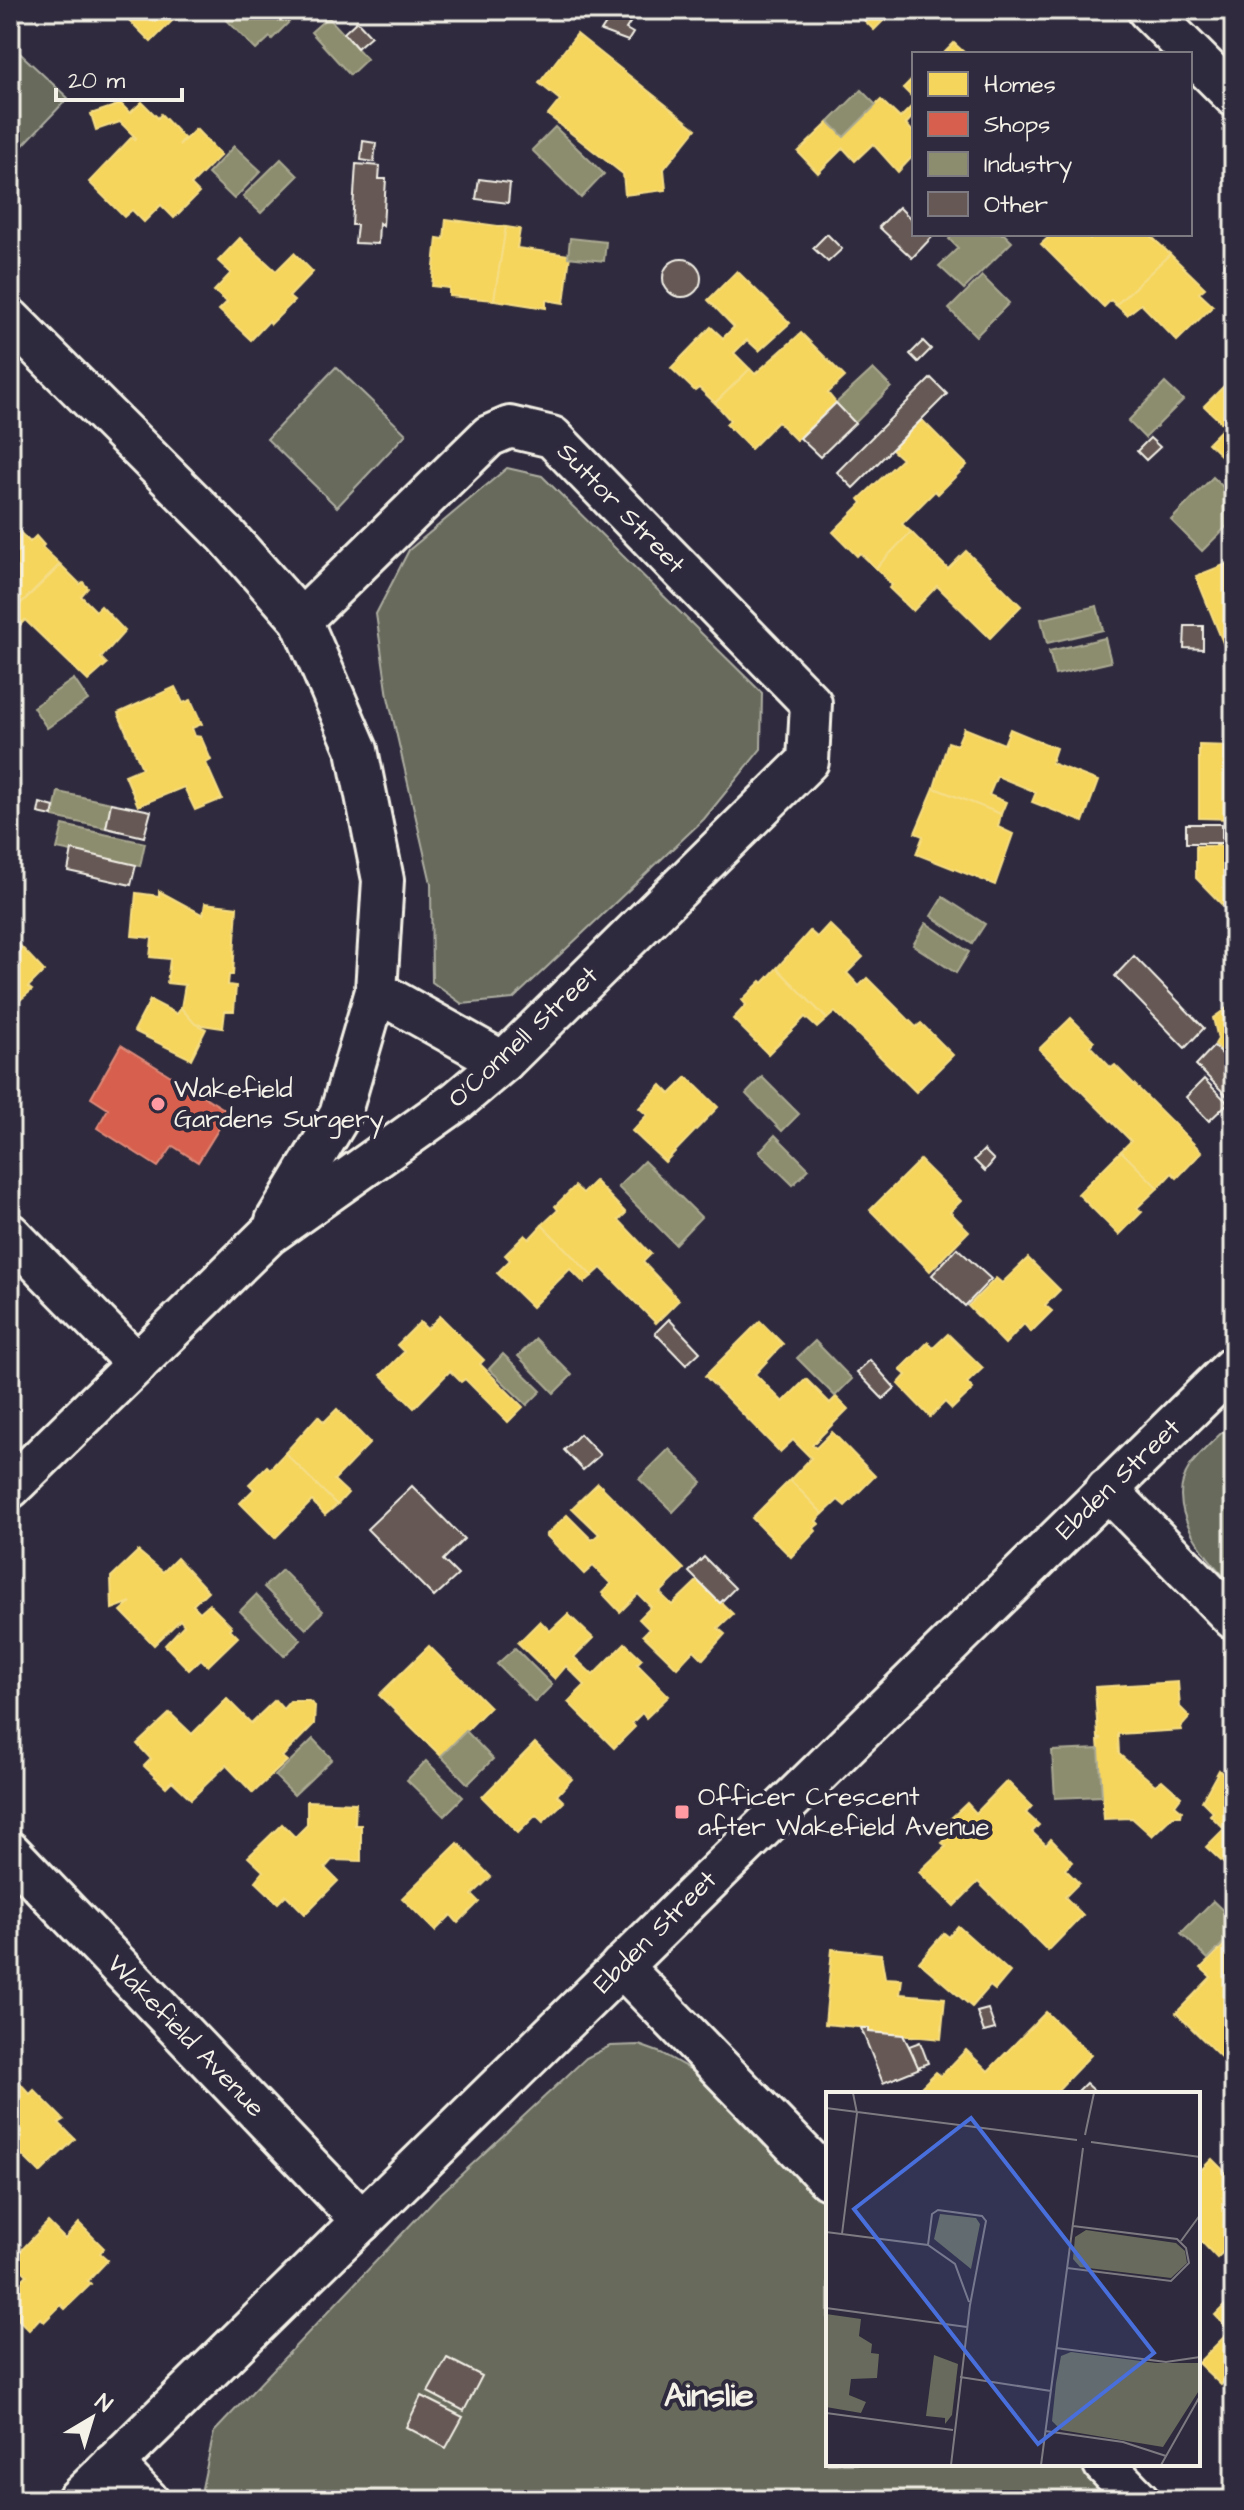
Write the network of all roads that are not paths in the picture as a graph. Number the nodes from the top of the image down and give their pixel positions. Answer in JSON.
{"nodes":[{"id":1,"x":1148,"y":10,"type":"edge"},
{"id":2,"x":1190,"y":52,"type":"edge"},
{"id":3,"x":1192,"y":54,"type":"edge"},
{"id":4,"x":1234,"y":96,"type":"edge"},
{"id":5,"x":10,"y":319,"type":"edge"},
{"id":6,"x":301,"y":620,"type":"junction"},
{"id":7,"x":808,"y":761,"type":"joint"},
{"id":8,"x":376,"y":991,"type":"junction"},
{"id":9,"x":503,"y":1062,"type":"junction"},
{"id":10,"x":10,"y":1234,"type":"edge"},
{"id":11,"x":268,"y":1235,"type":"junction"},
{"id":12,"x":137,"y":1364,"type":"junction"},
{"id":13,"x":1234,"y":1366,"type":"edge"},
{"id":14,"x":10,"y":1488,"type":"edge"},
{"id":15,"x":1107,"y":1489,"type":"junction"},
{"id":16,"x":1234,"y":1619,"type":"edge"},
{"id":17,"x":10,"y":1852,"type":"edge"},
{"id":18,"x":621,"y":1966,"type":"junction"},
{"id":19,"x":826,"y":2177,"type":"edge"},
{"id":20,"x":362,"y":2221,"type":"junction"},
{"id":21,"x":113,"y":2464,"type":"junction"},
{"id":22,"x":1106,"y":2466,"type":"edge"},
{"id":23,"x":77,"y":2500,"type":"edge"},
{"id":24,"x":148,"y":2500,"type":"edge"},
{"id":25,"x":1139,"y":2500,"type":"edge"}],
"edges":[{"from":1,"to":2,"type":"street"},
{"from":3,"to":4,"type":"street"},
{"from":5,"to":6,"type":"street"},
{"from":6,"to":7,"type":"street","name":"Suttor Street"},
{"from":6,"to":8,"type":"street"},
{"from":7,"to":9,"type":"street","name":"O'Connell Street"},
{"from":8,"to":9,"type":"street"},
{"from":8,"to":11,"type":"street"},
{"from":9,"to":11,"type":"street","name":"O'Connell Street"},
{"from":10,"to":12,"type":"street"},
{"from":11,"to":12,"type":"street","name":"O'Connell Street"},
{"from":12,"to":14,"type":"street","name":"O'Connell Street"},
{"from":13,"to":15,"type":"street","name":"Ebden Street"},
{"from":15,"to":16,"type":"street"},
{"from":15,"to":18,"type":"street","name":"Ebden Street"},
{"from":17,"to":20,"type":"street","name":"Wakefield Avenue"},
{"from":18,"to":19,"type":"street"},
{"from":18,"to":20,"type":"street","name":"Ebden Street"},
{"from":20,"to":21,"type":"street","name":"Ebden Street"},
{"from":21,"to":23,"type":"street","name":"Ebden Street"},
{"from":21,"to":24,"type":"street"},
{"from":22,"to":25,"type":"street"}]}
